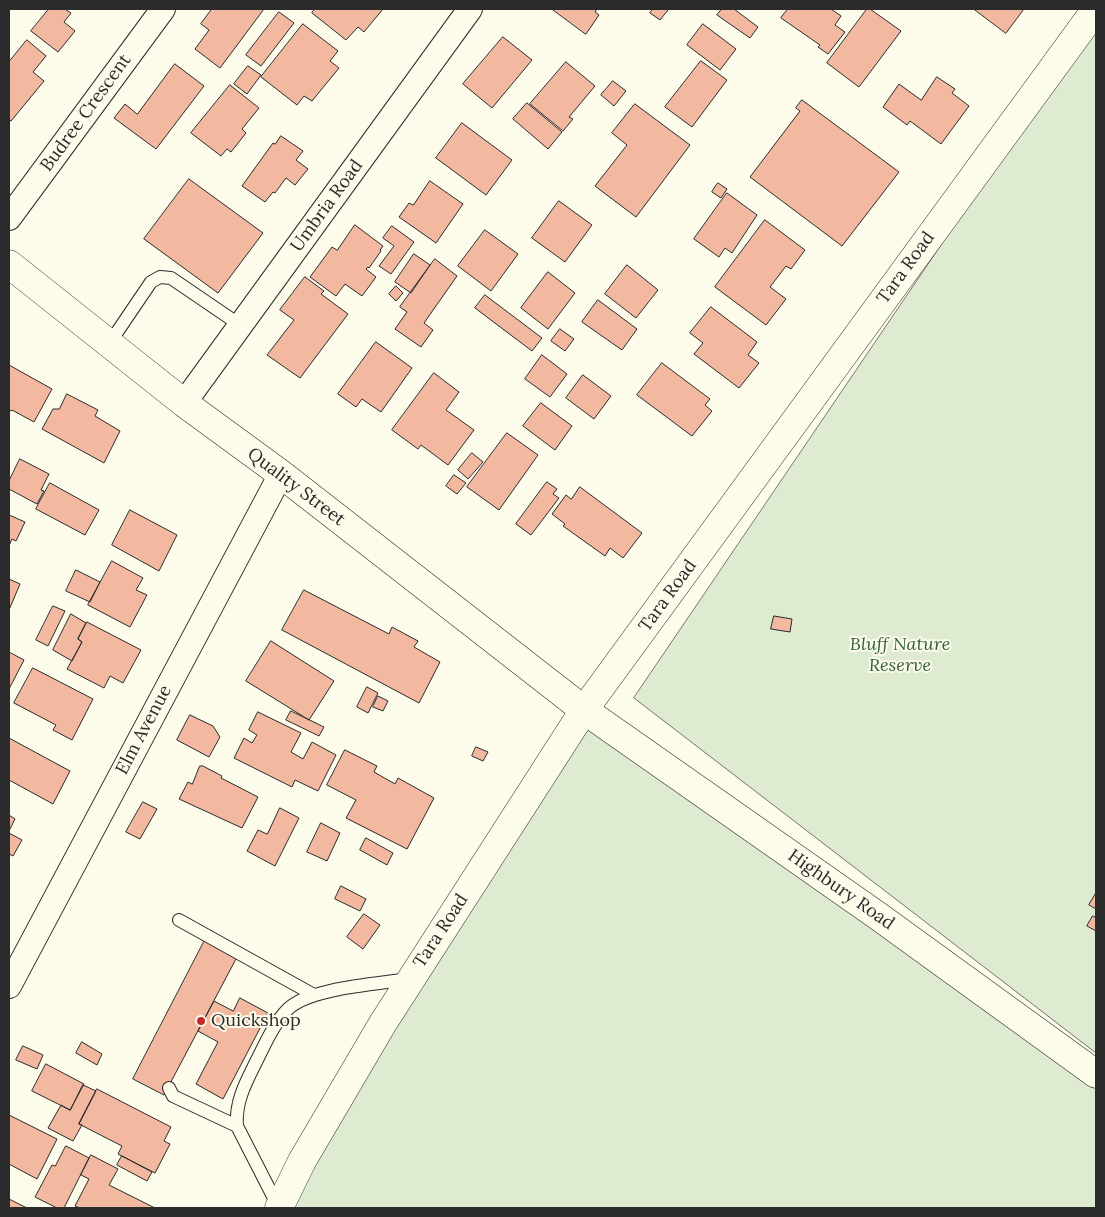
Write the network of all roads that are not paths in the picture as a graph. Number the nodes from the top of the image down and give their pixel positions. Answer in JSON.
{"nodes":[{"id":1,"x":163,"y":9,"type":"edge"},
{"id":2,"x":470,"y":9,"type":"edge"},
{"id":3,"x":1090,"y":11,"type":"edge"},
{"id":4,"x":9,"y":218,"type":"edge"},
{"id":5,"x":9,"y":264,"type":"edge"},
{"id":6,"x":240,"y":325,"type":"junction"},
{"id":7,"x":109,"y":344,"type":"junction"},
{"id":8,"x":184,"y":403,"type":"junction"},
{"id":9,"x":281,"y":474,"type":"junction"},
{"id":10,"x":584,"y":710,"type":"junction"},
{"id":11,"x":179,"y":920,"type":"dead end"},
{"id":12,"x":412,"y":978,"type":"junction"},
{"id":13,"x":9,"y":986,"type":"edge"},
{"id":14,"x":314,"y":995,"type":"junction"},
{"id":15,"x":1096,"y":1074,"type":"edge"},
{"id":16,"x":168,"y":1088,"type":"dead end"},
{"id":17,"x":238,"y":1126,"type":"junction"},
{"id":18,"x":279,"y":1208,"type":"edge"}],
"edges":[{"from":1,"to":4,"type":"street","name":"Budree Crescent"},
{"from":2,"to":6,"type":"street","name":"Umbria Road"},
{"from":3,"to":10,"type":"street","name":"Tara Road"},
{"from":5,"to":7,"type":"street","name":"Quality Street"},
{"from":6,"to":7,"type":"lane"},
{"from":6,"to":8,"type":"street","name":"Umbria Road"},
{"from":7,"to":8,"type":"street","name":"Quality Street"},
{"from":8,"to":9,"type":"street","name":"Quality Street"},
{"from":9,"to":10,"type":"street","name":"Quality Street"},
{"from":9,"to":13,"type":"street","name":"Elm Avenue"},
{"from":10,"to":12,"type":"street","name":"Tara Road"},
{"from":10,"to":15,"type":"street","name":"Highbury Road"},
{"from":11,"to":14,"type":"lane"},
{"from":12,"to":14,"type":"lane"},
{"from":12,"to":18,"type":"street","name":"Tara Road"},
{"from":14,"to":17,"type":"lane"},
{"from":16,"to":17,"type":"lane"},
{"from":17,"to":18,"type":"lane"}]}
